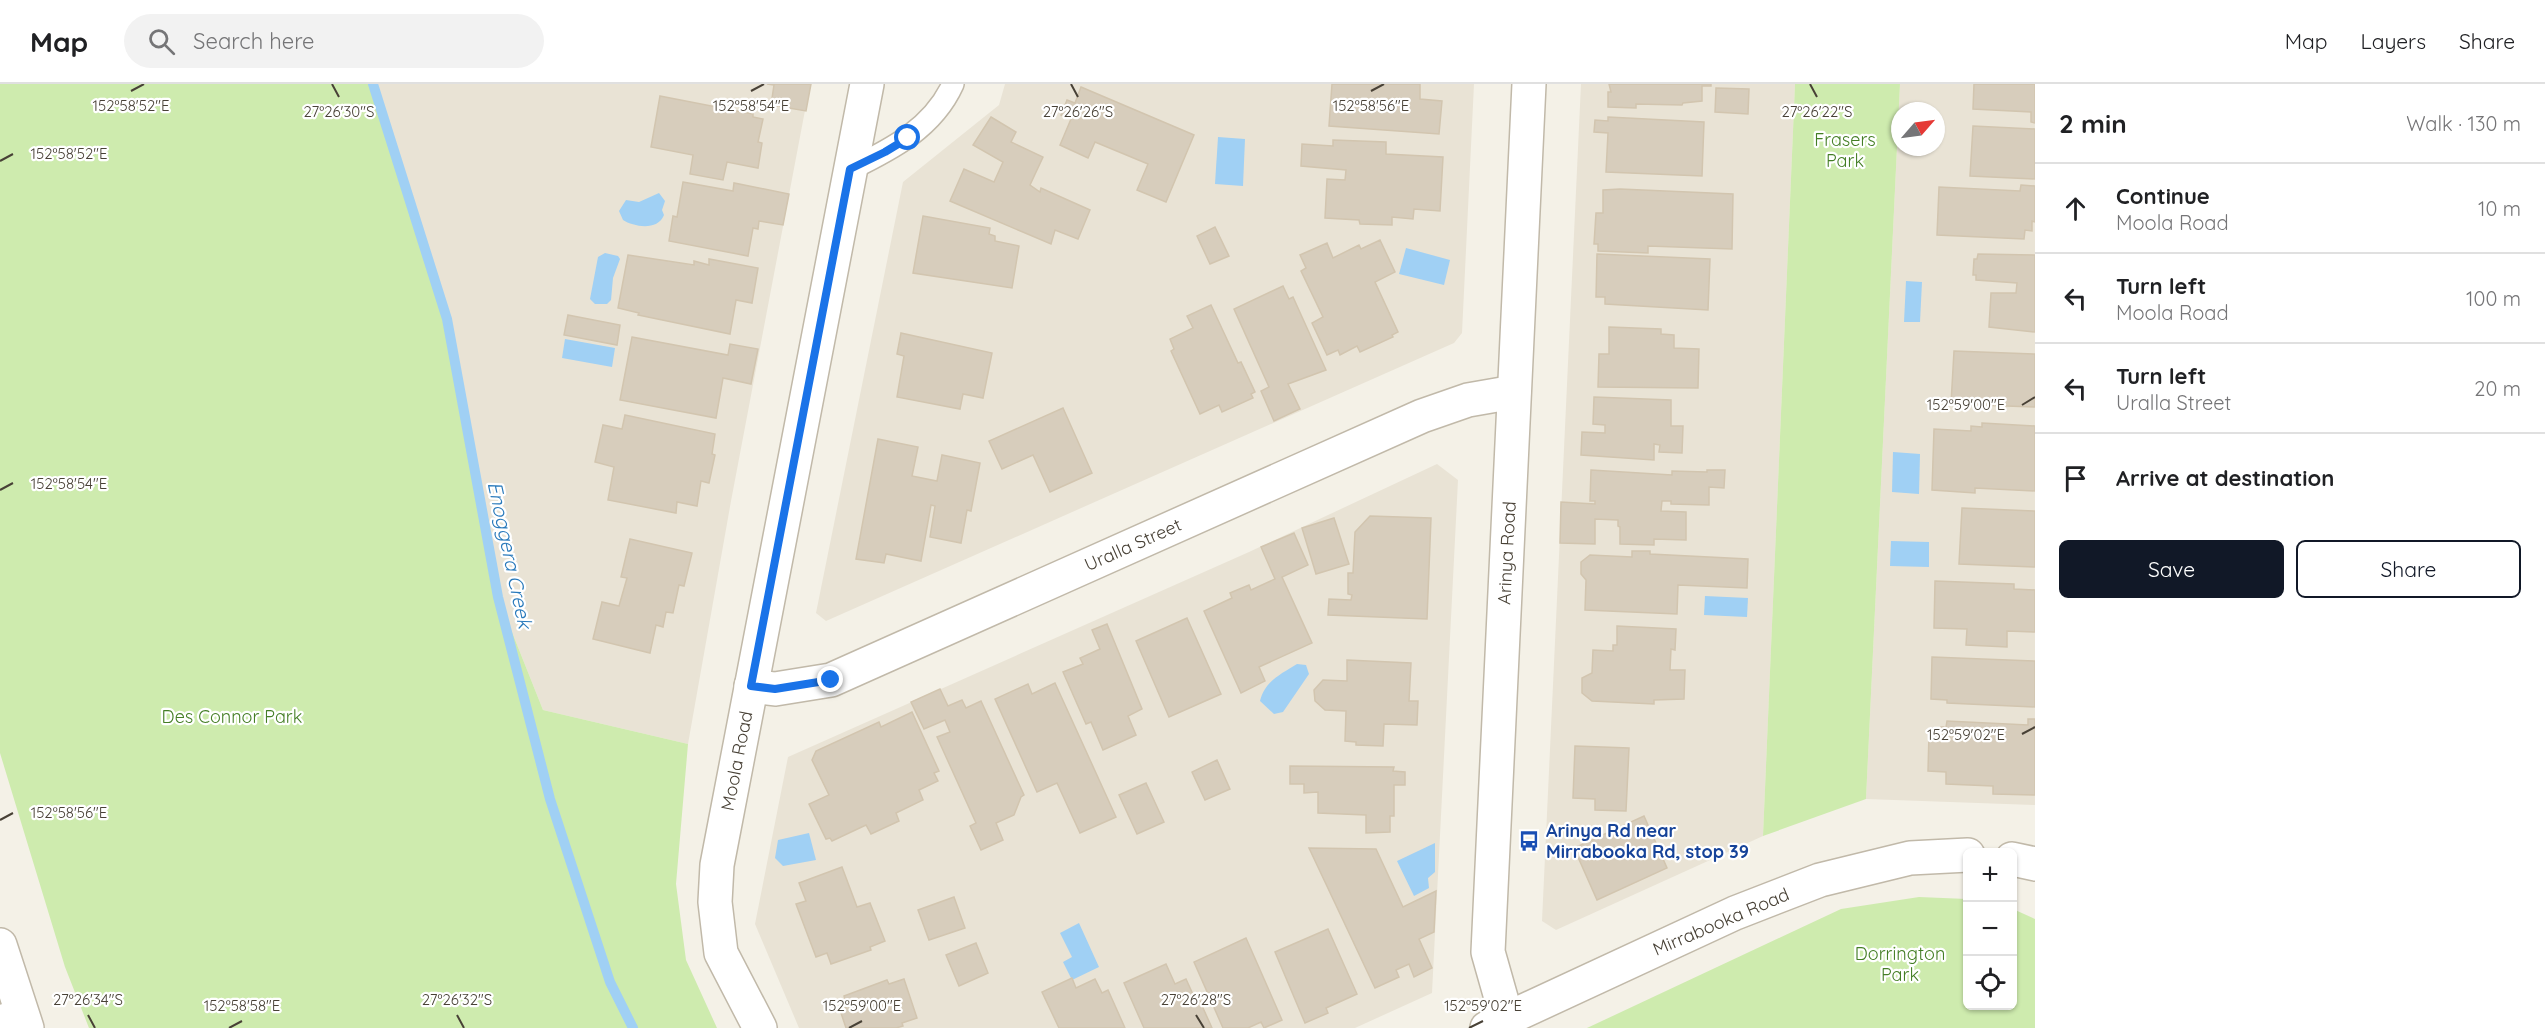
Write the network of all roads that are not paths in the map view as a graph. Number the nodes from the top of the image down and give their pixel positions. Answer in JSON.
{"nodes":[{"id":1,"x":867,"y":84,"type":"edge"},
{"id":2,"x":953,"y":84,"type":"edge"},
{"id":3,"x":1529,"y":84,"type":"edge"},
{"id":4,"x":850,"y":169,"type":"junction"},
{"id":5,"x":1514,"y":392,"type":"junction"},
{"id":6,"x":751,"y":686,"type":"junction"},
{"id":7,"x":1963,"y":855,"type":"edge"},
{"id":8,"x":2017,"y":860,"type":"edge"},
{"id":9,"x":2035,"y":864,"type":"edge"},
{"id":10,"x":0,"y":945,"type":"edge"},
{"id":11,"x":16,"y":1022,"type":"edge"},
{"id":12,"x":1497,"y":1023,"type":"edge"},
{"id":13,"x":760,"y":1028,"type":"edge"}],
"edges":[{"from":1,"to":4,"type":"street","name":"Moola Road"},
{"from":2,"to":4,"type":"lane"},
{"from":3,"to":5,"type":"street","name":"Arinya Road"},
{"from":4,"to":6,"type":"street","name":"Moola Road"},
{"from":5,"to":6,"type":"street","name":"Uralla Street"},
{"from":5,"to":12,"type":"street","name":"Arinya Road"},
{"from":6,"to":13,"type":"street","name":"Moola Road"},
{"from":7,"to":12,"type":"street","name":"Mirrabooka Road"},
{"from":8,"to":9,"type":"street"},
{"from":10,"to":11,"type":"street"}]}
